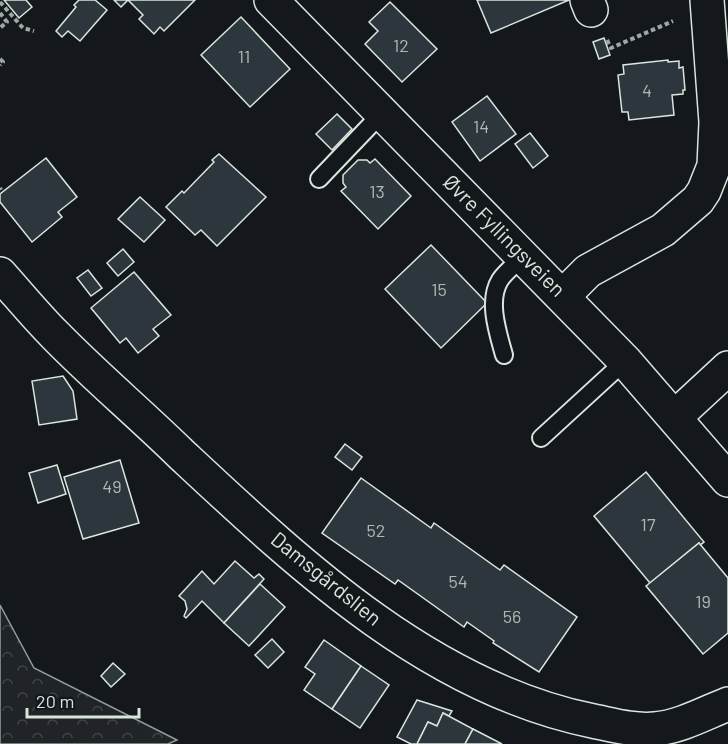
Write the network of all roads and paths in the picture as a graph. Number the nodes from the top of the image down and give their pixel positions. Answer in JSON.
{"nodes":[{"id":1,"x":271,"y":0,"type":"edge"},
{"id":2,"x":707,"y":0,"type":"edge"},
{"id":3,"x":0,"y":2,"type":"edge"},
{"id":4,"x":0,"y":13,"type":"edge"},
{"id":5,"x":663,"y":25,"type":"dead end"},
{"id":6,"x":0,"y":28,"type":"edge"},
{"id":7,"x":34,"y":31,"type":"dead end"},
{"id":8,"x":608,"y":42,"type":"dead end"},
{"id":9,"x":0,"y":59,"type":"edge"},
{"id":10,"x":0,"y":65,"type":"edge"},
{"id":11,"x":382,"y":113,"type":"junction"},
{"id":12,"x":319,"y":179,"type":"dead end"},
{"id":13,"x":524,"y":256,"type":"junction"},
{"id":14,"x":0,"y":274,"type":"edge"},
{"id":15,"x":563,"y":296,"type":"junction"},
{"id":16,"x":504,"y":355,"type":"dead end"},
{"id":17,"x":625,"y":361,"type":"junction"},
{"id":18,"x":728,"y":368,"type":"edge"},
{"id":19,"x":675,"y":417,"type":"junction"},
{"id":20,"x":541,"y":438,"type":"dead end"},
{"id":21,"x":728,"y":480,"type":"edge"},
{"id":22,"x":728,"y":704,"type":"edge"}],
"edges":[{"from":1,"to":11,"type":"street","name":"Øvre Fyllingsveien"},
{"from":2,"to":15,"type":"street"},
{"from":3,"to":7,"type":"path"},
{"from":4,"to":6,"type":"path"},
{"from":5,"to":8,"type":"path"},
{"from":9,"to":10,"type":"path"},
{"from":11,"to":12,"type":"lane"},
{"from":11,"to":13,"type":"street","name":"Øvre Fyllingsveien"},
{"from":13,"to":15,"type":"street","name":"Øvre Fyllingsveien"},
{"from":13,"to":16,"type":"lane"},
{"from":14,"to":22,"type":"street","name":"Damsgårdslien"},
{"from":15,"to":17,"type":"street","name":"Øvre Fyllingsveien"},
{"from":17,"to":19,"type":"street","name":"Øvre Fyllingsveien"},
{"from":17,"to":20,"type":"lane"},
{"from":18,"to":19,"type":"street"},
{"from":19,"to":21,"type":"street","name":"Øvre Fyllingsveien"}]}
